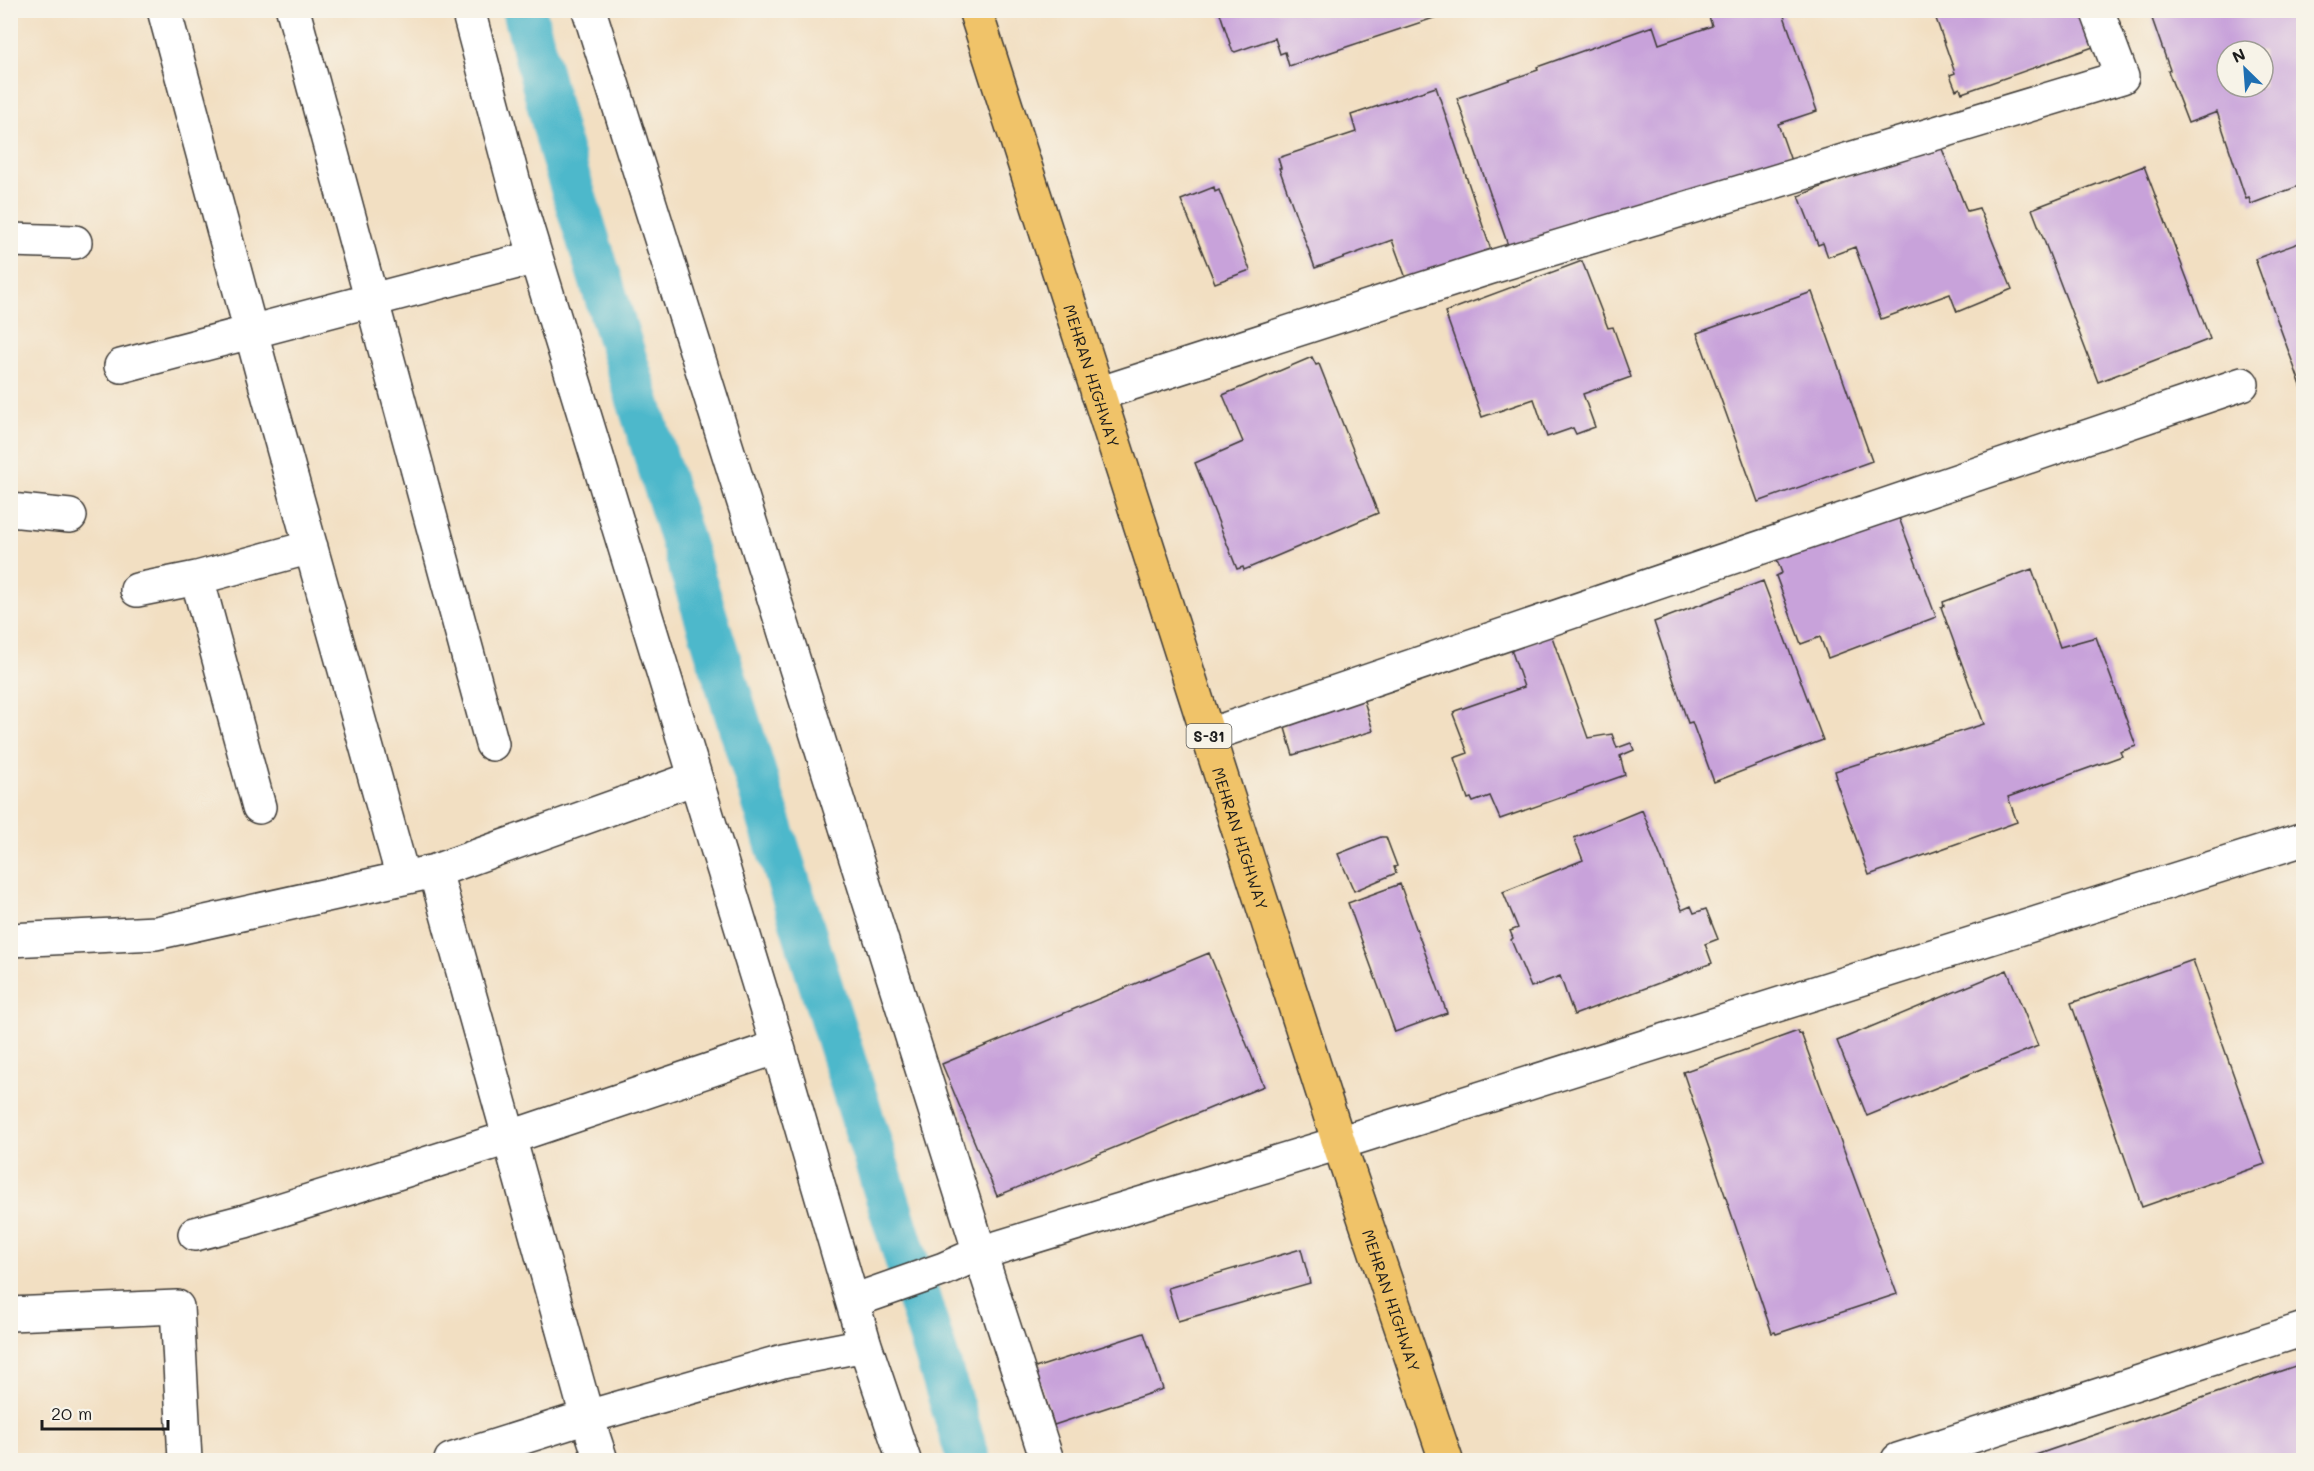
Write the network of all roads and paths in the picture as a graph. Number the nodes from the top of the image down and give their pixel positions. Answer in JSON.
{"nodes":[{"id":1,"x":164,"y":10,"type":"edge"},
{"id":2,"x":293,"y":10,"type":"edge"},
{"id":3,"x":468,"y":10,"type":"edge"},
{"id":4,"x":589,"y":10,"type":"edge"},
{"id":5,"x":975,"y":10,"type":"edge"},
{"id":6,"x":2097,"y":10,"type":"edge"},
{"id":7,"x":10,"y":240,"type":"edge"},
{"id":8,"x":75,"y":242,"type":"dead end"},
{"id":9,"x":536,"y":257,"type":"junction"},
{"id":10,"x":373,"y":300,"type":"junction"},
{"id":11,"x":251,"y":332,"type":"junction"},
{"id":12,"x":121,"y":366,"type":"dead end"},
{"id":13,"x":2242,"y":384,"type":"dead end"},
{"id":14,"x":1098,"y":394,"type":"junction"},
{"id":15,"x":10,"y":510,"type":"edge"},
{"id":16,"x":70,"y":516,"type":"dead end"},
{"id":17,"x":311,"y":547,"type":"junction"},
{"id":18,"x":197,"y":578,"type":"junction"},
{"id":19,"x":137,"y":590,"type":"dead end"},
{"id":20,"x":1209,"y":735,"type":"junction"},
{"id":21,"x":492,"y":744,"type":"dead end"},
{"id":22,"x":695,"y":778,"type":"junction"},
{"id":23,"x":259,"y":807,"type":"dead end"},
{"id":24,"x":2304,"y":839,"type":"edge"},
{"id":25,"x":435,"y":871,"type":"junction"},
{"id":26,"x":403,"y":878,"type":"junction"},
{"id":27,"x":10,"y":939,"type":"edge"},
{"id":28,"x":778,"y":1047,"type":"junction"},
{"id":29,"x":511,"y":1137,"type":"junction"},
{"id":30,"x":1339,"y":1143,"type":"junction"},
{"id":31,"x":195,"y":1234,"type":"dead end"},
{"id":32,"x":980,"y":1253,"type":"junction"},
{"id":33,"x":864,"y":1297,"type":"junction"},
{"id":34,"x":10,"y":1314,"type":"edge"},
{"id":35,"x":2304,"y":1329,"type":"edge"},
{"id":36,"x":865,"y":1345,"type":"junction"},
{"id":37,"x":587,"y":1417,"type":"junction"},
{"id":38,"x":185,"y":1461,"type":"edge"},
{"id":39,"x":451,"y":1461,"type":"edge"},
{"id":40,"x":601,"y":1461,"type":"edge"},
{"id":41,"x":904,"y":1461,"type":"edge"},
{"id":42,"x":1047,"y":1461,"type":"edge"},
{"id":43,"x":1446,"y":1461,"type":"edge"},
{"id":44,"x":1898,"y":1461,"type":"edge"}],
"edges":[{"from":1,"to":11,"type":"street"},
{"from":2,"to":10,"type":"street"},
{"from":3,"to":9,"type":"street"},
{"from":4,"to":32,"type":"street"},
{"from":5,"to":14,"type":"main road","name":"MEHRAN HIGHWAY","number":"S-31"},
{"from":6,"to":14,"type":"street"},
{"from":7,"to":8,"type":"street"},
{"from":9,"to":10,"type":"street"},
{"from":9,"to":22,"type":"street"},
{"from":10,"to":11,"type":"street"},
{"from":10,"to":21,"type":"street"},
{"from":11,"to":12,"type":"street"},
{"from":11,"to":17,"type":"street"},
{"from":13,"to":20,"type":"street"},
{"from":14,"to":20,"type":"main road","name":"MEHRAN HIGHWAY","number":"S-31"},
{"from":15,"to":16,"type":"street"},
{"from":17,"to":18,"type":"street"},
{"from":17,"to":26,"type":"street"},
{"from":18,"to":19,"type":"street"},
{"from":18,"to":23,"type":"street"},
{"from":20,"to":30,"type":"main road","name":"MEHRAN HIGHWAY","number":"S-31"},
{"from":22,"to":25,"type":"street"},
{"from":22,"to":28,"type":"street"},
{"from":24,"to":30,"type":"street"},
{"from":25,"to":26,"type":"street"},
{"from":25,"to":29,"type":"street"},
{"from":26,"to":27,"type":"street"},
{"from":28,"to":29,"type":"street"},
{"from":28,"to":33,"type":"street"},
{"from":29,"to":31,"type":"street"},
{"from":29,"to":37,"type":"street"},
{"from":30,"to":32,"type":"street"},
{"from":30,"to":43,"type":"main road","name":"MEHRAN HIGHWAY","number":"S-31"},
{"from":32,"to":33,"type":"street"},
{"from":32,"to":42,"type":"street"},
{"from":33,"to":36,"type":"street"},
{"from":34,"to":38,"type":"street"},
{"from":35,"to":44,"type":"street"},
{"from":36,"to":37,"type":"street"},
{"from":36,"to":41,"type":"street"},
{"from":37,"to":39,"type":"street"},
{"from":37,"to":40,"type":"street"}]}
